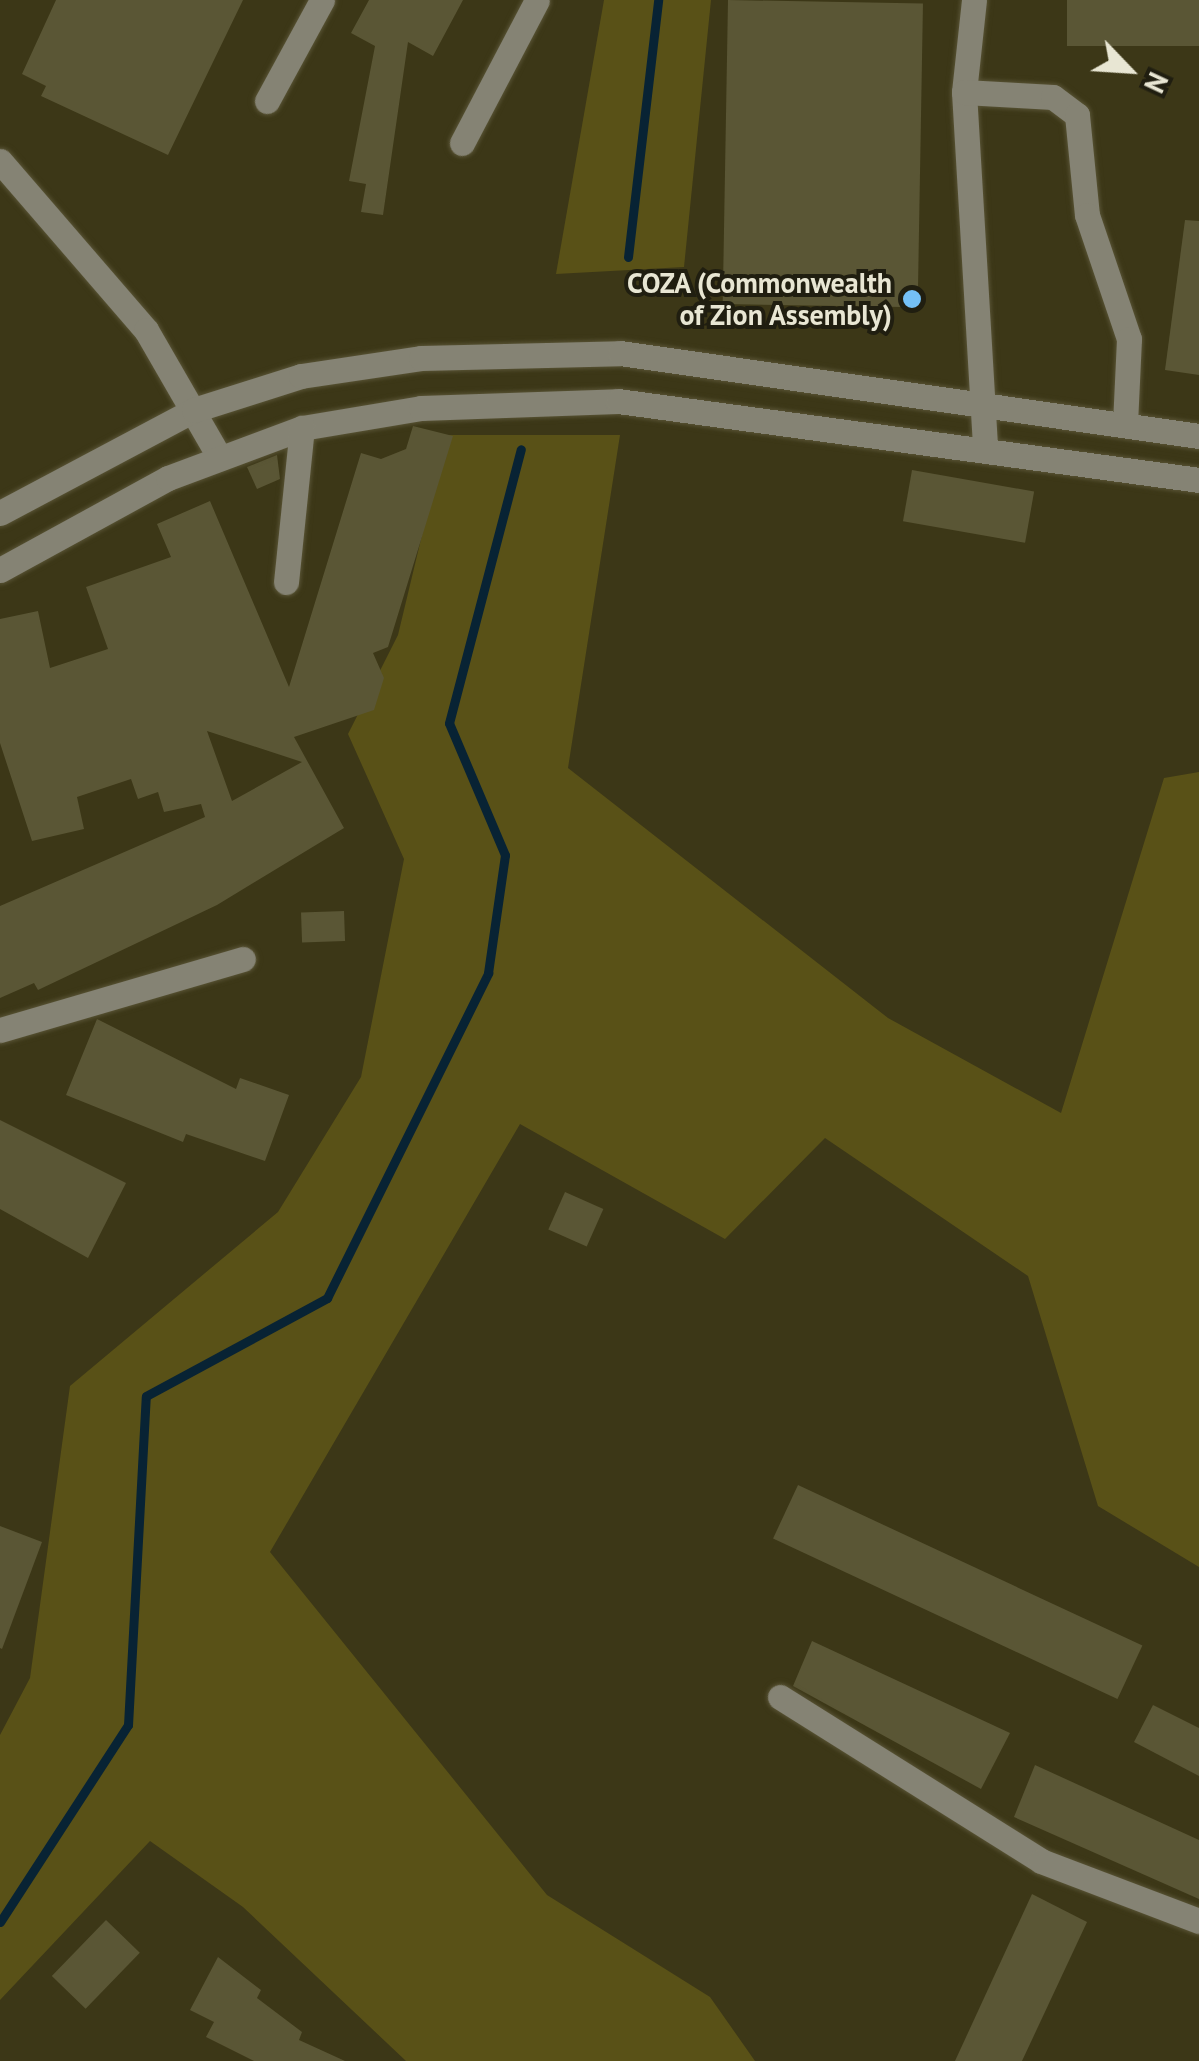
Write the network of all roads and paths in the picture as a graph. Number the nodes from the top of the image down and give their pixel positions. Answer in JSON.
{"nodes":[{"id":1,"x":322,"y":0,"type":"edge"},
{"id":2,"x":537,"y":0,"type":"edge"},
{"id":3,"x":974,"y":0,"type":"edge"},
{"id":4,"x":964,"y":92,"type":"junction"},
{"id":5,"x":266,"y":101,"type":"dead end"},
{"id":6,"x":462,"y":143,"type":"dead end"},
{"id":7,"x":0,"y":161,"type":"edge"},
{"id":8,"x":988,"y":405,"type":"junction"},
{"id":9,"x":194,"y":410,"type":"junction"},
{"id":10,"x":1125,"y":425,"type":"junction"},
{"id":11,"x":302,"y":428,"type":"junction"},
{"id":12,"x":1199,"y":436,"type":"edge"},
{"id":13,"x":985,"y":448,"type":"junction"},
{"id":14,"x":220,"y":458,"type":"junction"},
{"id":15,"x":1199,"y":480,"type":"edge"},
{"id":16,"x":0,"y":513,"type":"edge"},
{"id":17,"x":0,"y":570,"type":"edge"},
{"id":18,"x":286,"y":582,"type":"dead end"},
{"id":19,"x":244,"y":958,"type":"dead end"},
{"id":20,"x":0,"y":1030,"type":"edge"},
{"id":21,"x":780,"y":1697,"type":"dead end"},
{"id":22,"x":1199,"y":1921,"type":"edge"}],
"edges":[{"from":1,"to":5,"type":"street"},
{"from":2,"to":6,"type":"street"},
{"from":3,"to":4,"type":"street"},
{"from":4,"to":8,"type":"street"},
{"from":4,"to":10,"type":"street"},
{"from":7,"to":9,"type":"street"},
{"from":8,"to":9,"type":"street"},
{"from":8,"to":10,"type":"street"},
{"from":8,"to":13,"type":"street"},
{"from":9,"to":14,"type":"street"},
{"from":9,"to":16,"type":"street"},
{"from":10,"to":12,"type":"street"},
{"from":11,"to":13,"type":"street"},
{"from":11,"to":14,"type":"street"},
{"from":11,"to":18,"type":"street"},
{"from":13,"to":15,"type":"street"},
{"from":14,"to":17,"type":"street"},
{"from":19,"to":20,"type":"street"},
{"from":21,"to":22,"type":"street"}]}
